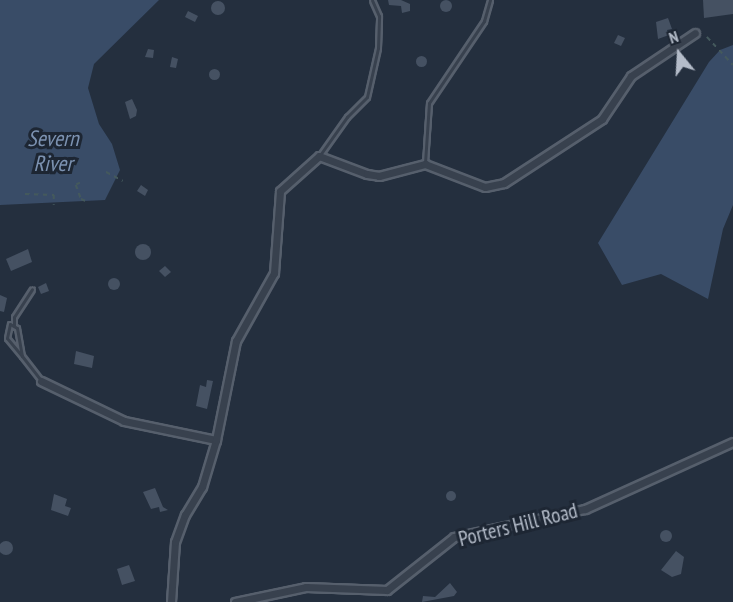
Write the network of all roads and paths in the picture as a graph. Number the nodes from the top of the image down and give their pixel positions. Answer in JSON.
{"nodes":[{"id":1,"x":372,"y":0,"type":"edge"},
{"id":2,"x":490,"y":0,"type":"edge"},
{"id":3,"x":695,"y":33,"type":"dead end"},
{"id":4,"x":707,"y":37,"type":"dead end"},
{"id":5,"x":733,"y":65,"type":"edge"},
{"id":6,"x":319,"y":156,"type":"junction"},
{"id":7,"x":425,"y":165,"type":"junction"},
{"id":8,"x":106,"y":172,"type":"dead end"},
{"id":9,"x":123,"y":181,"type":"dead end"},
{"id":10,"x":80,"y":183,"type":"dead end"},
{"id":11,"x":25,"y":194,"type":"dead end"},
{"id":12,"x":88,"y":202,"type":"dead end"},
{"id":13,"x":54,"y":205,"type":"dead end"},
{"id":14,"x":32,"y":289,"type":"dead end"},
{"id":15,"x":14,"y":325,"type":"junction"},
{"id":16,"x":22,"y":356,"type":"junction"},
{"id":17,"x":41,"y":381,"type":"joint"},
{"id":18,"x":216,"y":440,"type":"junction"},
{"id":19,"x":733,"y":442,"type":"edge"},
{"id":20,"x":171,"y":602,"type":"edge"},
{"id":21,"x":235,"y":602,"type":"edge"}],
"edges":[{"from":1,"to":6,"type":"lane"},
{"from":2,"to":7,"type":"lane"},
{"from":3,"to":7,"type":"street"},
{"from":4,"to":5,"type":"path"},
{"from":6,"to":7,"type":"street"},
{"from":6,"to":18,"type":"street"},
{"from":8,"to":9,"type":"path"},
{"from":10,"to":12,"type":"path"},
{"from":11,"to":13,"type":"path"},
{"from":14,"to":15,"type":"lane"},
{"from":15,"to":16,"type":"lane"},
{"from":15,"to":16,"type":"lane"},
{"from":16,"to":17,"type":"lane"},
{"from":17,"to":18,"type":"street"},
{"from":18,"to":20,"type":"street"},
{"from":19,"to":21,"type":"street","name":"Porters Hill Road"}]}
